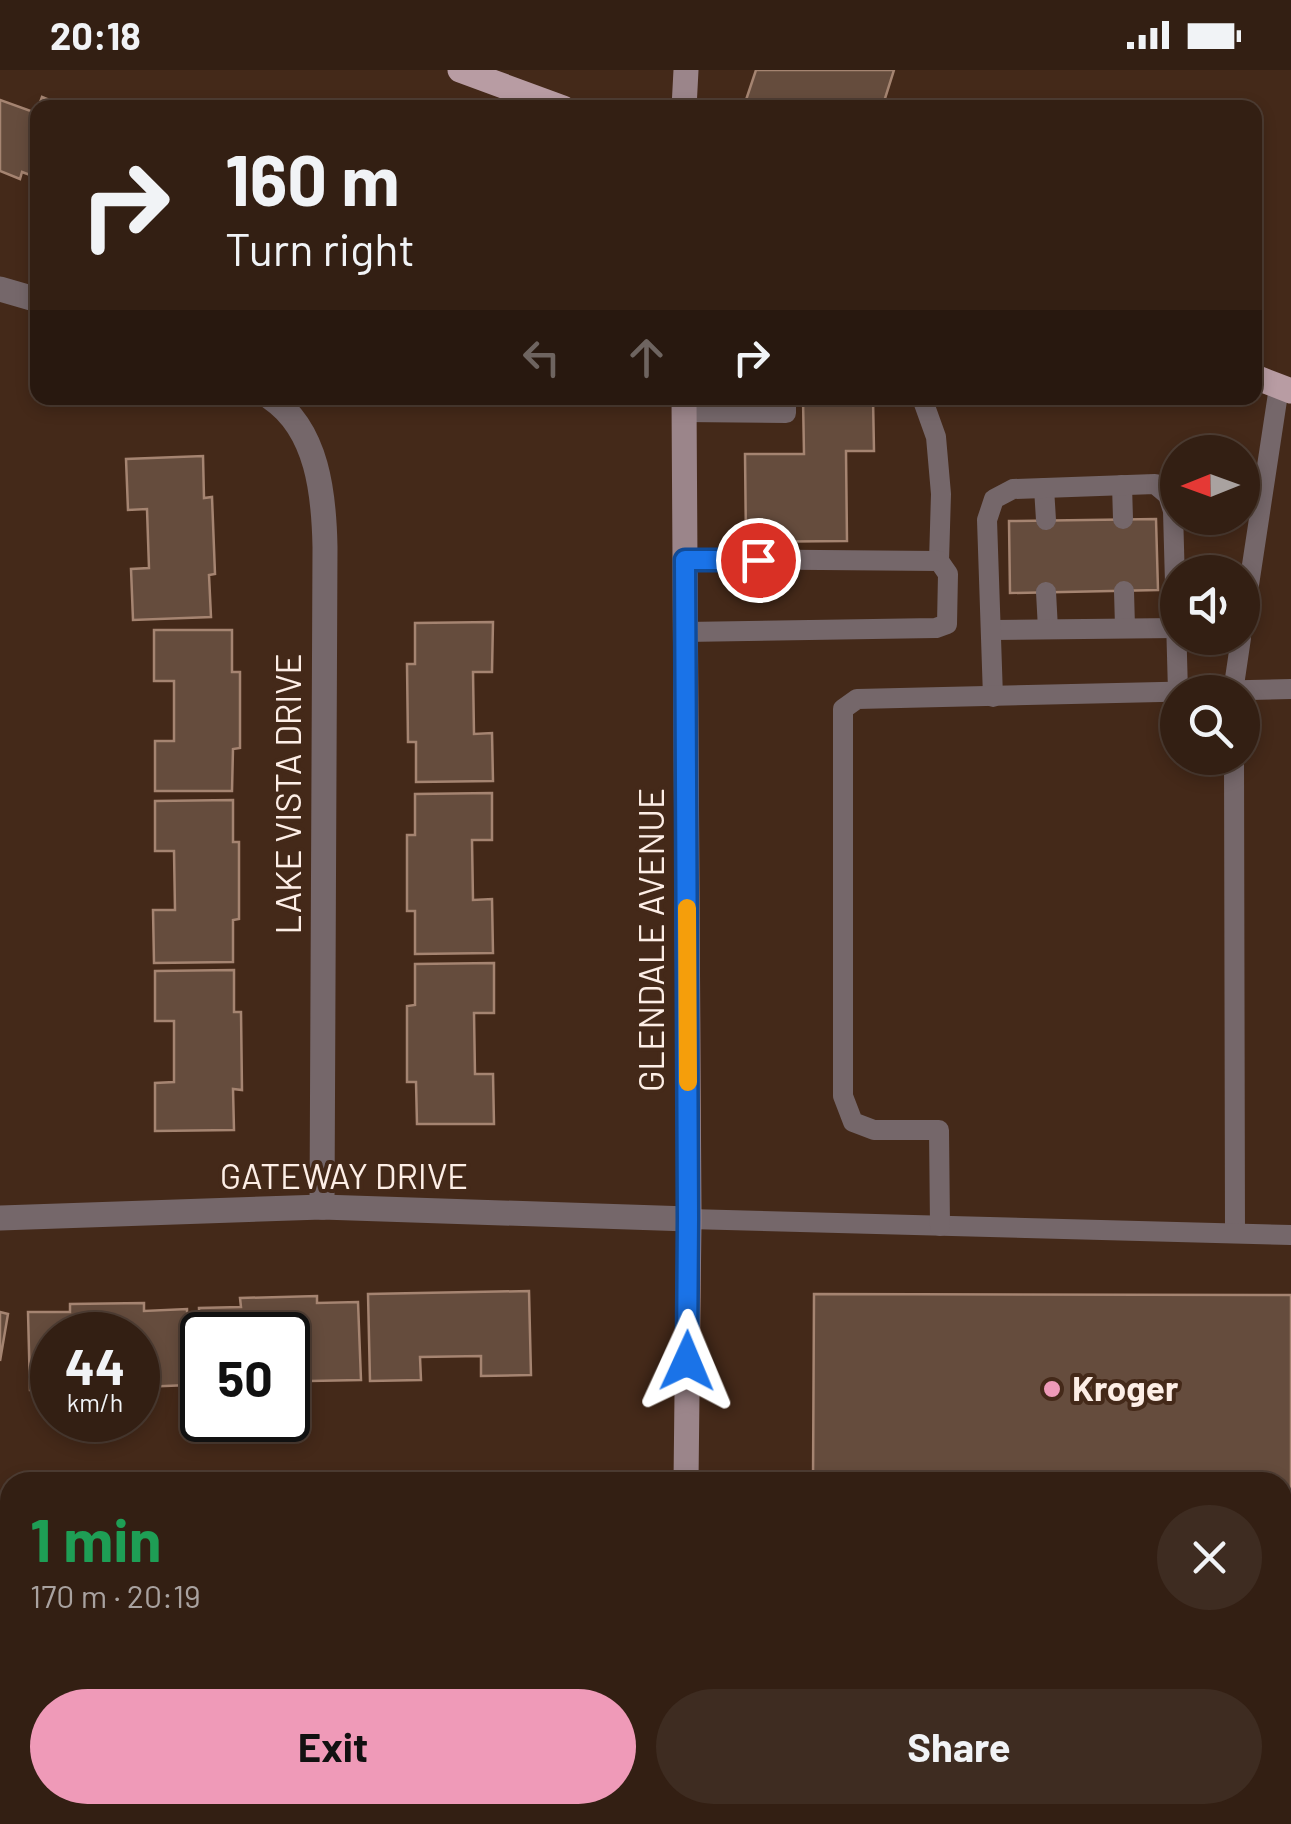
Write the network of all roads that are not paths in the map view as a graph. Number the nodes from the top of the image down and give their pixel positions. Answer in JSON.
{"nodes":[{"id":1,"x":460,"y":70,"type":"edge"},
{"id":2,"x":686,"y":70,"type":"edge"},
{"id":3,"x":541,"y":100,"type":"edge"},
{"id":4,"x":684,"y":100,"type":"edge"},
{"id":5,"x":0,"y":289,"type":"edge"},
{"id":6,"x":30,"y":298,"type":"edge"},
{"id":7,"x":1275,"y":385,"type":"edge"},
{"id":8,"x":278,"y":405,"type":"edge"},
{"id":9,"x":684,"y":405,"type":"edge"},
{"id":10,"x":786,"y":405,"type":"edge"},
{"id":11,"x":925,"y":405,"type":"edge"},
{"id":12,"x":1122,"y":485,"type":"junction"},
{"id":13,"x":1044,"y":488,"type":"junction"},
{"id":14,"x":1123,"y":519,"type":"dead end"},
{"id":15,"x":1046,"y":520,"type":"dead end"},
{"id":16,"x":1174,"y":555,"type":"edge"},
{"id":17,"x":1252,"y":555,"type":"edge"},
{"id":18,"x":685,"y":560,"type":"junction"},
{"id":19,"x":939,"y":561,"type":"junction"},
{"id":20,"x":1124,"y":591,"type":"dead end"},
{"id":21,"x":1046,"y":592,"type":"dead end"},
{"id":22,"x":1126,"y":627,"type":"junction"},
{"id":23,"x":1160,"y":628,"type":"edge"},
{"id":24,"x":992,"y":630,"type":"junction"},
{"id":25,"x":1048,"y":630,"type":"junction"},
{"id":26,"x":685,"y":632,"type":"junction"},
{"id":27,"x":1291,"y":690,"type":"edge"},
{"id":28,"x":1260,"y":691,"type":"edge"},
{"id":29,"x":1160,"y":692,"type":"edge"},
{"id":30,"x":993,"y":697,"type":"junction"},
{"id":31,"x":1234,"y":775,"type":"edge"},
{"id":32,"x":322,"y":1206,"type":"junction"},
{"id":33,"x":0,"y":1218,"type":"edge"},
{"id":34,"x":688,"y":1219,"type":"junction"},
{"id":35,"x":940,"y":1226,"type":"junction"},
{"id":36,"x":1235,"y":1234,"type":"junction"},
{"id":37,"x":1291,"y":1235,"type":"edge"},
{"id":38,"x":686,"y":1472,"type":"edge"}],
"edges":[{"from":1,"to":3,"type":"main road"},
{"from":2,"to":4,"type":"main road"},
{"from":5,"to":6,"type":"street"},
{"from":7,"to":17,"type":"lane"},
{"from":8,"to":32,"type":"street","name":"LAKE VISTA DRIVE"},
{"from":9,"to":10,"type":"lane"},
{"from":9,"to":18,"type":"main road","name":"GLENDALE AVENUE"},
{"from":11,"to":19,"type":"lane"},
{"from":12,"to":13,"type":"lane"},
{"from":12,"to":14,"type":"lane"},
{"from":12,"to":16,"type":"lane"},
{"from":13,"to":15,"type":"lane"},
{"from":13,"to":24,"type":"lane"},
{"from":18,"to":19,"type":"lane"},
{"from":18,"to":26,"type":"main road","name":"GLENDALE AVENUE"},
{"from":19,"to":26,"type":"lane"},
{"from":20,"to":22,"type":"lane"},
{"from":21,"to":25,"type":"lane"},
{"from":22,"to":23,"type":"lane"},
{"from":22,"to":25,"type":"lane"},
{"from":24,"to":25,"type":"lane"},
{"from":24,"to":30,"type":"lane"},
{"from":26,"to":34,"type":"main road","name":"GLENDALE AVENUE"},
{"from":27,"to":28,"type":"lane"},
{"from":29,"to":30,"type":"lane"},
{"from":30,"to":35,"type":"lane"},
{"from":31,"to":36,"type":"lane"},
{"from":32,"to":33,"type":"street","name":"GATEWAY DRIVE"},
{"from":32,"to":34,"type":"street","name":"GATEWAY DRIVE"},
{"from":34,"to":35,"type":"lane"},
{"from":34,"to":38,"type":"main road","name":"GLENDALE AVENUE"},
{"from":35,"to":36,"type":"lane"},
{"from":36,"to":37,"type":"lane"}]}
